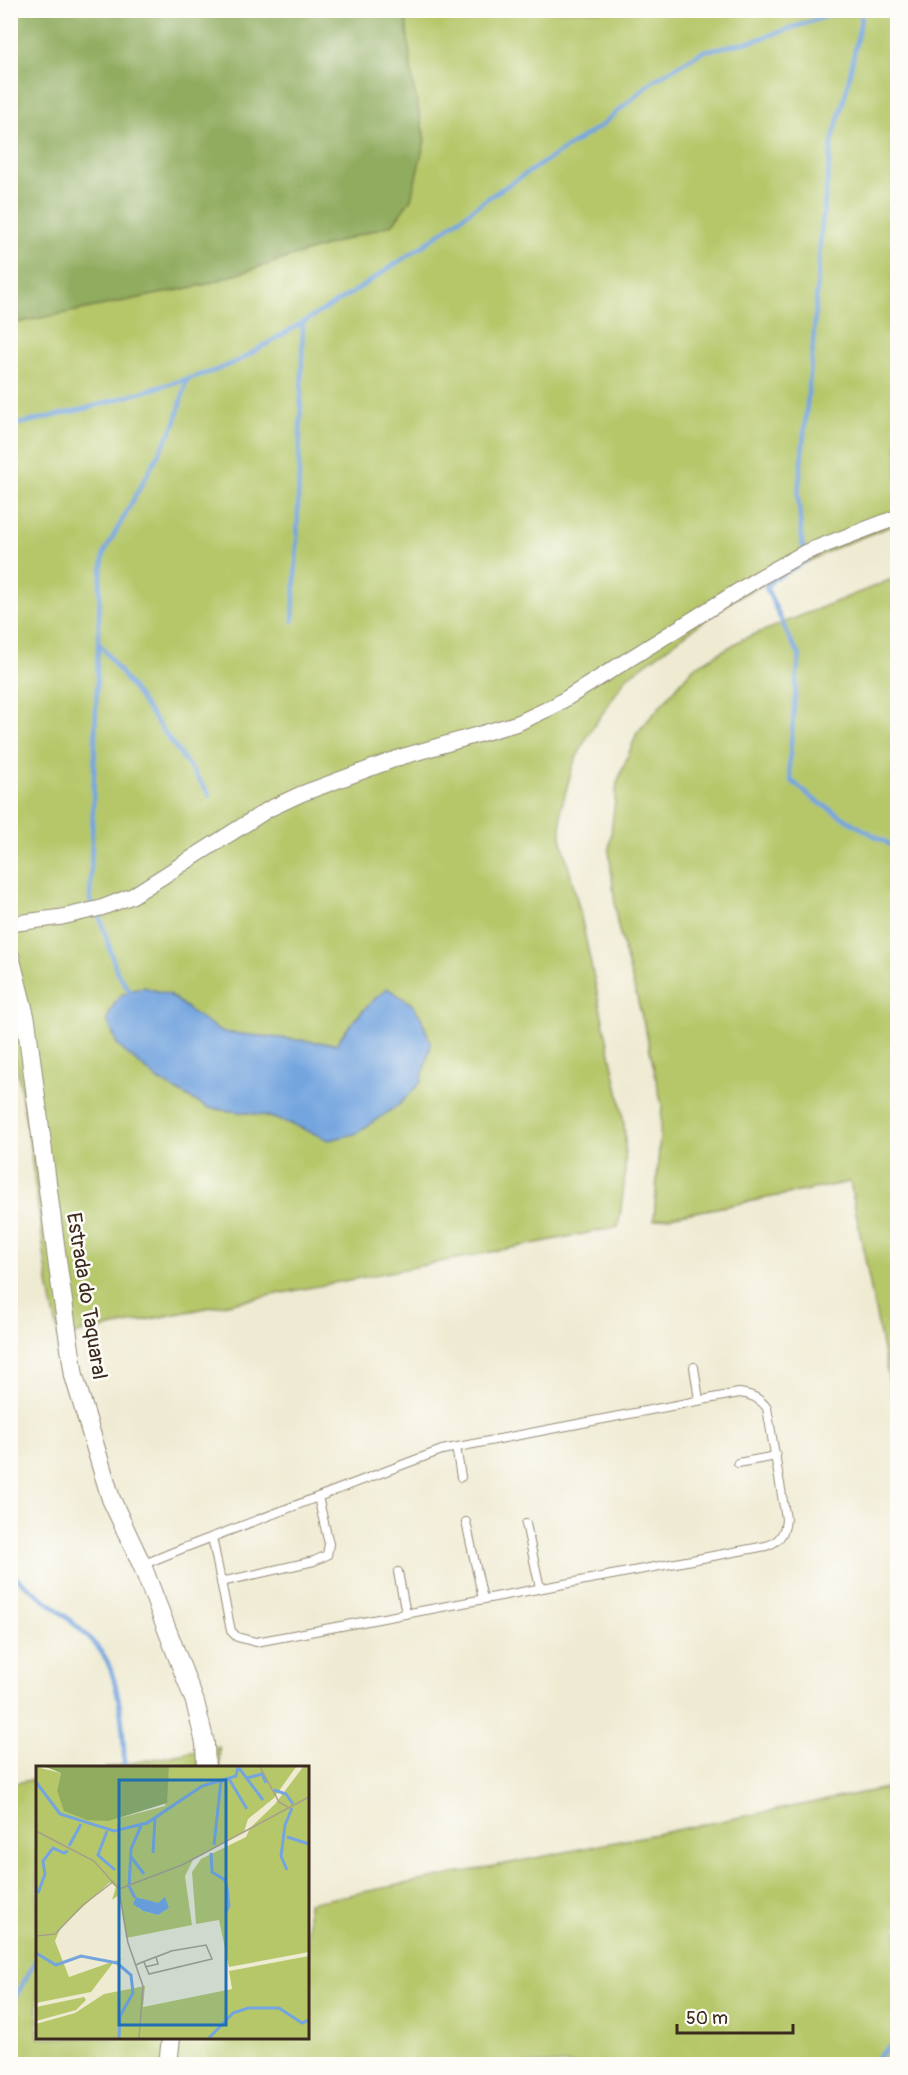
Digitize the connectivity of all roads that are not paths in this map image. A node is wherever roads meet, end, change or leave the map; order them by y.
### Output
1 (897, 517) edge
2 (10, 924) edge
3 (10, 956) edge
4 (694, 1367) dead end
5 (699, 1400) junction
6 (456, 1447) junction
7 (776, 1456) junction
8 (738, 1463) dead end
9 (461, 1477) dead end
10 (318, 1497) junction
11 (466, 1522) dead end
12 (526, 1524) dead end
13 (212, 1537) junction
14 (142, 1565) junction
15 (398, 1572) dead end
16 (220, 1582) junction
17 (540, 1588) junction
18 (483, 1599) junction
19 (406, 1614) junction
20 (206, 1766) edge
21 (171, 2039) edge
22 (168, 2064) edge

1 - 2 street
3 - 14 street, Estrada do Taquaral
4 - 5 lane
5 - 6 lane
5 - 7 lane
6 - 9 lane
6 - 10 lane
7 - 8 lane
7 - 17 lane
10 - 13 lane
10 - 16 lane
11 - 18 lane
12 - 17 lane
13 - 14 lane
13 - 16 lane
14 - 20 street, Estrada do Taquaral
15 - 19 lane
16 - 19 lane
17 - 18 lane
18 - 19 lane
21 - 22 street

